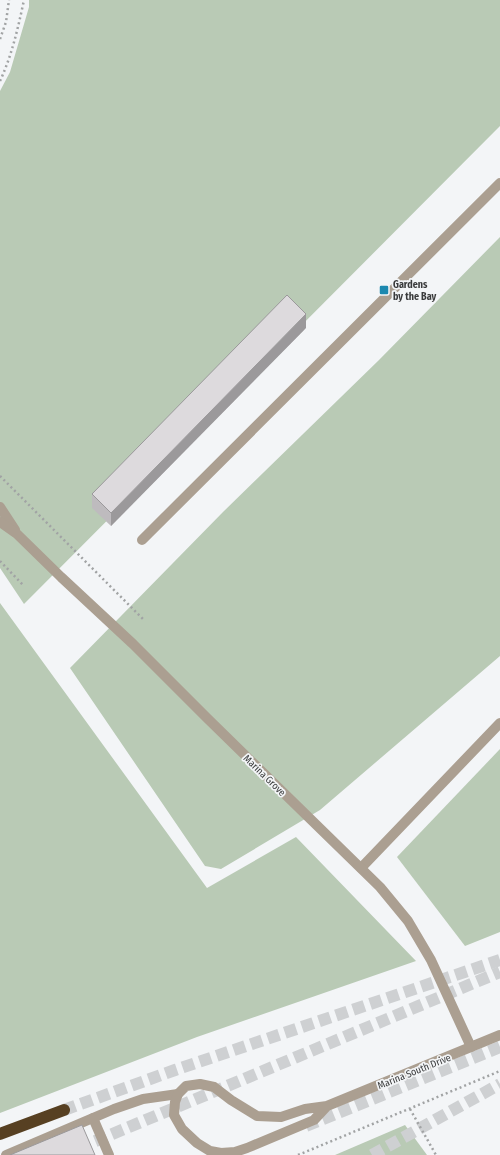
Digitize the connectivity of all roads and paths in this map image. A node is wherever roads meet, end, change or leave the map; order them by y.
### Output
1 (9, 0) edge
2 (24, 0) edge
3 (0, 39) edge
4 (0, 81) edge
5 (500, 183) edge
6 (0, 476) edge
7 (0, 507) edge
8 (0, 522) edge
9 (17, 534) junction
10 (142, 540) dead end
11 (0, 561) edge
12 (24, 586) dead end
13 (144, 620) dead end
14 (500, 724) edge
15 (361, 868) junction
16 (500, 1035) edge
17 (471, 1047) junction
18 (500, 1071) edge
19 (178, 1094) junction
20 (327, 1106) junction
21 (410, 1109) junction
22 (64, 1110) tunnel mouth
23 (92, 1118) junction
24 (0, 1134) edge
25 (6, 1155) edge
26 (109, 1155) edge
27 (298, 1155) edge
28 (436, 1155) edge

1 - 3 path
2 - 4 path
5 - 10 street
6 - 13 path
7 - 9 street, Marina Grove
8 - 9 street, Marina Grove
9 - 15 street, Marina Grove
11 - 12 path
14 - 15 street
15 - 17 street, Marina Grove
16 - 17 street, Marina South Drive
17 - 20 street, Marina South Drive
18 - 21 path
19 - 20 street, Marina South Drive
19 - 20 street, Marina South Drive
19 - 23 street
21 - 27 path
21 - 28 path
22 - 24 highway
23 - 25 street
23 - 26 street

